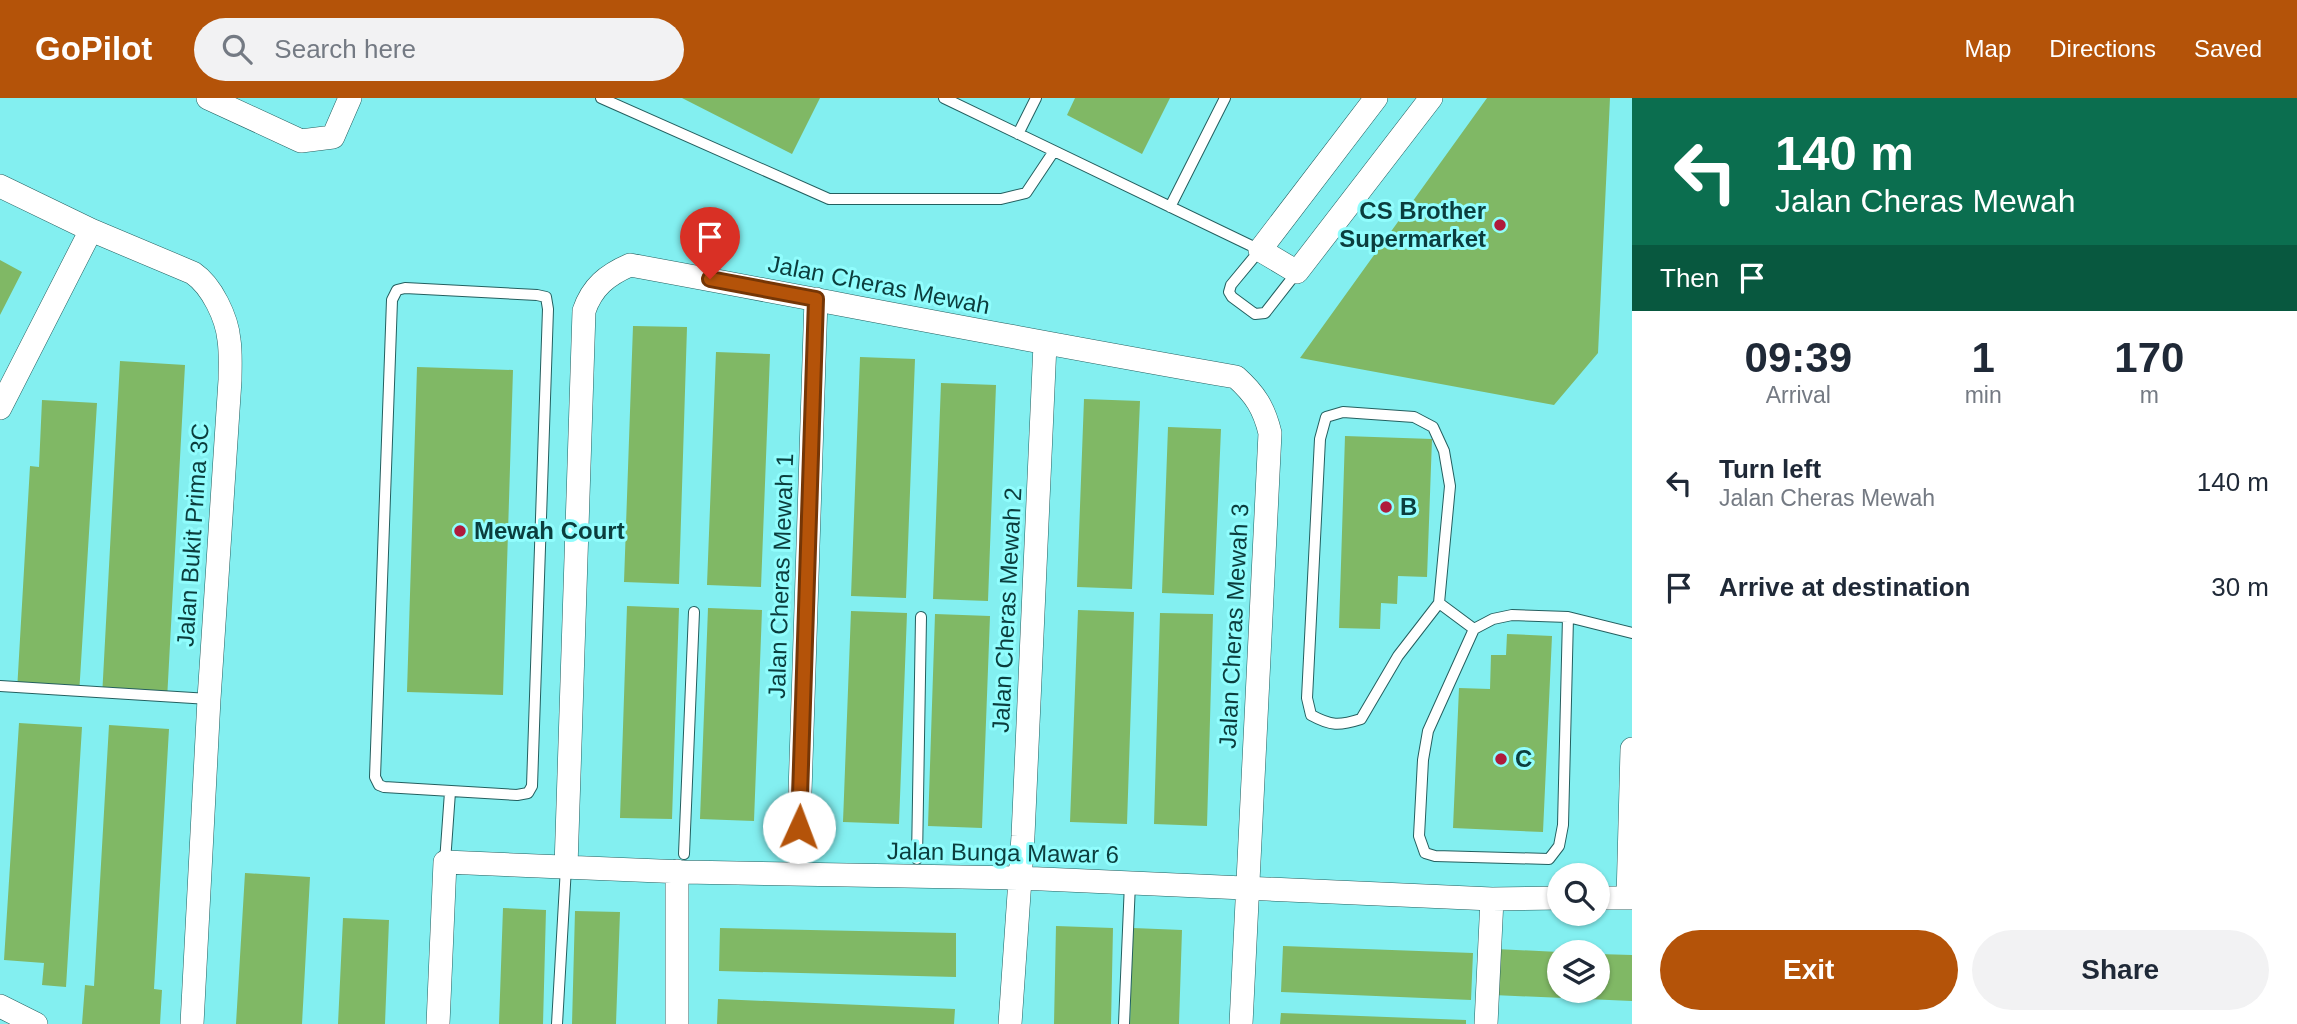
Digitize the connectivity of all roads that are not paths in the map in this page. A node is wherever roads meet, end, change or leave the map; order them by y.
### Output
1 (208, 98) edge
2 (351, 98) edge
3 (601, 98) edge
4 (1035, 98) edge
5 (1225, 98) edge
6 (1376, 98) edge
7 (1431, 98) edge
8 (951, 100) edge
9 (1018, 134) junction
10 (1054, 151) junction
11 (0, 186) edge
12 (1170, 207) junction
13 (91, 230) junction
14 (1260, 250) junction
15 (1297, 272) junction
16 (816, 299) junction
17 (1045, 344) junction
18 (1237, 377) joint
19 (0, 408) edge
20 (1439, 603) junction
21 (694, 612) dead end
22 (921, 617) dead end
23 (1568, 617) junction
24 (1474, 629) junction
25 (1632, 632) edge
26 (0, 686) edge
27 (209, 699) junction
28 (1632, 749) edge
29 (450, 792) junction
30 (798, 855) dead end
31 (916, 859) dead end
32 (445, 862) junction
33 (681, 862) junction
34 (566, 867) junction
35 (1020, 878) junction
36 (1130, 883) junction
37 (1247, 888) junction
38 (1492, 898) junction
39 (1547, 898) edge
40 (1610, 898) edge
41 (1630, 898) edge
42 (0, 1006) edge
43 (36, 1024) edge
44 (192, 1024) edge
45 (438, 1024) edge
46 (557, 1024) edge
47 (677, 1024) edge
48 (1010, 1024) edge
49 (1124, 1024) edge
50 (1241, 1024) edge
51 (1486, 1024) edge

1 - 2 street
3 - 10 lane
4 - 9 lane
5 - 12 lane
6 - 14 street
7 - 15 street
8 - 9 lane
9 - 10 lane
10 - 12 lane
11 - 13 street, Jalan Bukit Prima 3C
12 - 14 lane
13 - 19 street
13 - 27 street, Jalan Bukit Prima 3C
14 - 15 street
14 - 15 lane
16 - 17 street, Jalan Cheras Mewah
16 - 30 street, Jalan Cheras Mewah 1
16 - 34 street, Jalan Cheras Mewah
17 - 18 street, Jalan Cheras Mewah
17 - 35 street, Jalan Cheras Mewah 2
18 - 37 street, Jalan Cheras Mewah 3
20 - 20 lane
20 - 24 lane
21 - 33 lane
22 - 31 lane
23 - 24 lane
23 - 24 lane
23 - 25 lane
26 - 27 lane
27 - 44 street, Jalan Bukit Prima 3C
28 - 41 street
29 - 29 lane
29 - 32 lane
32 - 34 street, Jalan Bunga Mawar 6
32 - 45 street
33 - 34 street, Jalan Bunga Mawar 6
33 - 35 street, Jalan Bunga Mawar 6
33 - 47 street
34 - 46 lane
35 - 36 street, Jalan Bunga Mawar 6
35 - 48 street, Jalan Cheras Mewah 2
36 - 37 street, Jalan Bunga Mawar 6
36 - 49 lane
37 - 38 street, Jalan Bunga Mawar 6
37 - 50 street, Jalan Cheras Mewah 3
38 - 39 street, Jalan Bunga Mawar 6
38 - 51 street
40 - 41 street
42 - 43 street

